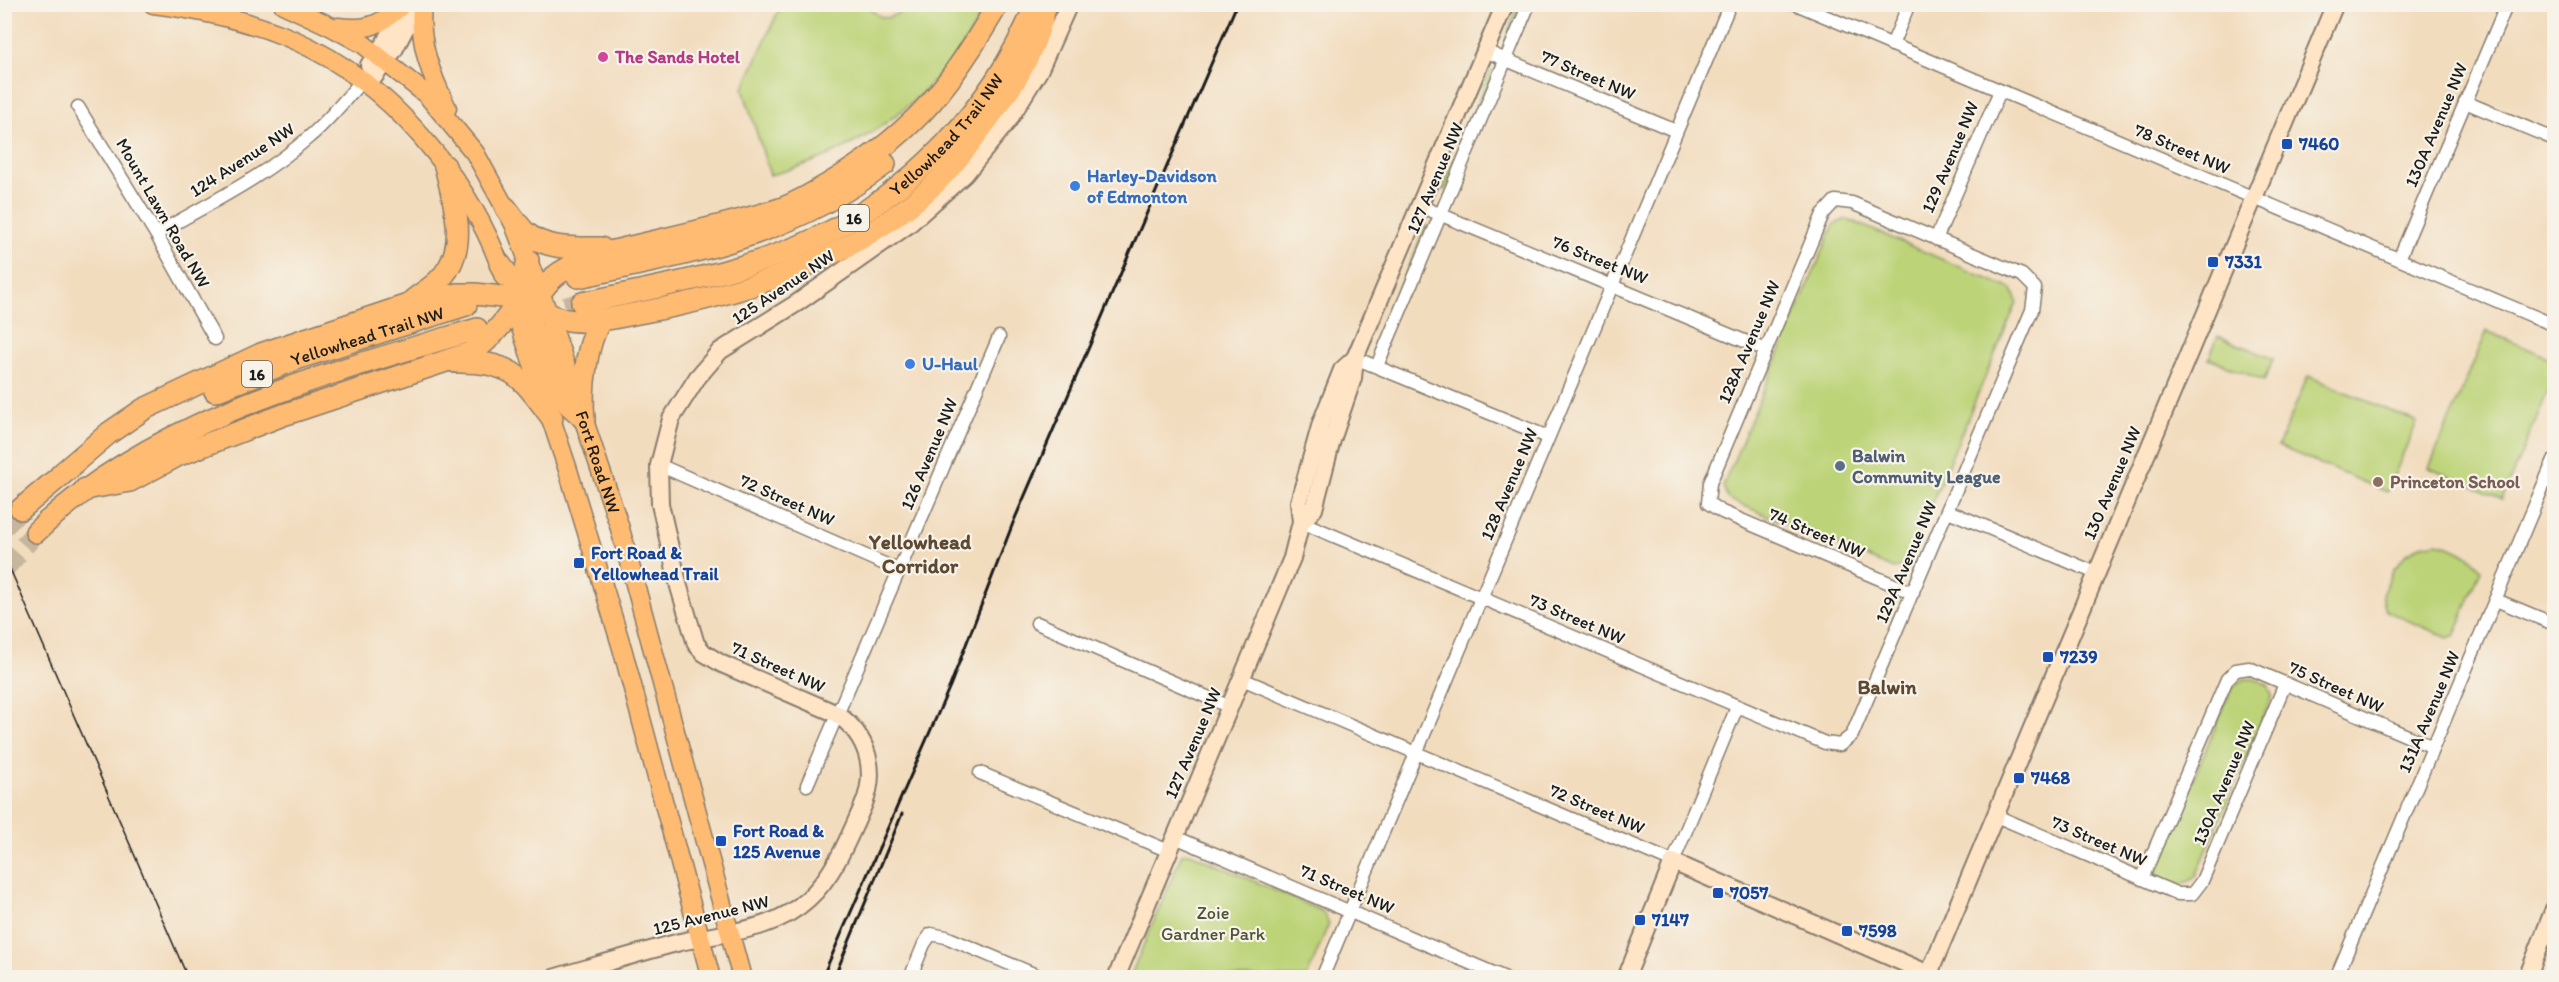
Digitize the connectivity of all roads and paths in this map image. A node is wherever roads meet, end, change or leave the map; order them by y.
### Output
1 (153, 4) edge
2 (283, 4) edge
3 (404, 4) edge
4 (420, 4) edge
5 (998, 4) edge
6 (1009, 4) edge
7 (1036, 4) edge
8 (1046, 4) edge
9 (1069, 4) edge
10 (1505, 4) edge
11 (1529, 4) edge
12 (1730, 4) edge
13 (1796, 4) edge
14 (1909, 4) edge
15 (2335, 4) edge
16 (2507, 4) edge
17 (330, 26) junction
18 (1892, 45) junction
19 (1485, 51) junction
20 (381, 58) junction
21 (1506, 60) junction
22 (363, 80) junction
23 (2000, 91) junction
24 (2465, 102) junction
25 (78, 106) dead end
26 (454, 127) junction
27 (1676, 131) junction
28 (2554, 139) edge
29 (445, 166) junction
30 (2254, 198) junction
31 (1420, 206) junction
32 (506, 208) junction
33 (1441, 214) junction
34 (156, 234) junction
35 (1936, 239) junction
36 (625, 248) junction
37 (594, 256) junction
38 (2399, 259) junction
39 (528, 260) joint
40 (500, 264) joint
41 (578, 277) dead end
42 (1612, 284) junction
43 (462, 300) junction
44 (526, 303) junction
45 (582, 303) tunnel mouth
46 (405, 306) junction
47 (601, 320) junction
48 (2554, 325) edge
49 (999, 337) dead end
50 (215, 339) dead end
51 (478, 339) junction
52 (526, 347) joint
53 (1766, 350) junction
54 (1355, 358) junction
55 (444, 362) junction
56 (1377, 366) junction
57 (552, 418) junction
58 (584, 418) junction
59 (1548, 437) junction
60 (2554, 460) edge
61 (659, 465) junction
62 (61, 474) junction
63 (84, 489) junction
64 (1708, 503) joint
65 (21, 509) tunnel mouth
66 (1948, 511) junction
67 (1301, 522) junction
68 (36, 532) tunnel mouth
69 (898, 570) junction
70 (2096, 573) junction
71 (1912, 593) junction
72 (1481, 597) junction
73 (2496, 600) junction
74 (1037, 623) dead end
75 (2554, 624) edge
76 (704, 652) joint
77 (1242, 679) junction
78 (2285, 684) junction
79 (1737, 707) junction
80 (1230, 708) junction
81 (837, 714) junction
82 (1840, 745) joint
83 (2433, 747) junction
84 (1415, 753) junction
85 (980, 773) dead end
86 (807, 785) dead end
87 (1994, 815) junction
88 (1172, 844) junction
89 (1673, 862) junction
90 (2142, 879) junction
91 (2192, 894) joint
92 (2554, 909) edge
93 (1349, 912) junction
94 (730, 933) junction
95 (700, 939) junction
96 (1931, 976) edge
97 (553, 978) edge
98 (711, 978) edge
99 (742, 978) edge
100 (910, 978) edge
101 (1043, 978) edge
102 (1116, 978) edge
103 (1322, 978) edge
104 (1505, 978) edge
105 (1626, 978) edge
106 (2336, 978) edge
107 (2527, 978) edge

1 - 22 main road
2 - 17 main road
3 - 17 main road
3 - 20 street
4 - 20 street
4 - 26 main road
5 - 36 highway
6 - 41 highway, Yellowhead Trail NW / 16
7 - 45 highway, Yellowhead Trail NW / 16
8 - 47 highway
9 - 61 street, 125 Avenue NW
10 - 19 street, 127 Avenue NW
11 - 21 street, 127 Avenue NW
12 - 27 street, 128 Avenue NW
13 - 18 street, 78 Street NW
14 - 18 street
15 - 30 street, 130 Avenue NW
16 - 24 street, 130A Avenue NW
17 - 20 main road
18 - 23 street, 78 Street NW
19 - 21 street, 77 Street NW
19 - 31 street, 127 Avenue NW
20 - 22 street
20 - 26 main road
21 - 27 street, 77 Street NW
21 - 33 street, 127 Avenue NW
22 - 29 main road
22 - 34 street, 124 Avenue NW
23 - 30 street, 78 Street NW
23 - 35 street, 129 Avenue NW
24 - 28 street
24 - 38 street, 130A Avenue NW
25 - 34 street, Mount Lawn Road NW
26 - 32 main road
27 - 42 street, 128 Avenue NW
29 - 40 main road
29 - 46 highway
30 - 38 street, 78 Street NW
30 - 70 street, 130 Avenue NW
31 - 33 street, 76 Street NW
31 - 54 street, 127 Avenue NW
32 - 36 highway
32 - 39 main road
33 - 42 street, 76 Street NW
33 - 56 street, 127 Avenue NW
34 - 50 street, Mount Lawn Road NW
35 - 53 street, 128A Avenue NW
35 - 66 street, 129A Avenue NW
36 - 37 highway
37 - 44 highway
37 - 47 highway
38 - 48 street, 78 Street NW
39 - 44 highway
40 - 44 highway
42 - 53 street, 76 Street NW
42 - 59 street, 128 Avenue NW
43 - 44 highway
43 - 46 highway
43 - 51 highway
43 - 62 highway, Yellowhead Trail NW / 16
44 - 47 highway
44 - 51 highway
44 - 52 highway
44 - 58 highway
46 - 62 highway
47 - 58 highway
49 - 69 street, 126 Avenue NW
51 - 55 highway
51 - 63 highway, Yellowhead Trail NW / 16
52 - 57 main road, Fort Road NW
53 - 64 street, 128A Avenue NW
54 - 56 street
54 - 67 street, 127 Avenue NW
55 - 57 highway
55 - 63 highway
56 - 59 street
57 - 95 main road, Fort Road NW
58 - 94 main road, Fort Road NW
59 - 72 street, 128 Avenue NW
60 - 73 street, 131A Avenue NW
61 - 69 street, 72 Street NW
61 - 76 street, 125 Avenue NW
62 - 65 highway, Yellowhead Trail NW / 16
63 - 68 highway, Yellowhead Trail NW / 16
64 - 71 street, 74 Street NW
66 - 70 street
66 - 71 street, 129A Avenue NW
67 - 72 street, 73 Street NW
67 - 77 street, 127 Avenue NW
69 - 81 street, 126 Avenue NW
70 - 87 street, 130 Avenue NW
71 - 82 street, 129A Avenue NW
72 - 79 street, 73 Street NW
72 - 84 street, 128 Avenue NW
73 - 75 street
73 - 83 street, 131A Avenue NW
74 - 80 street
76 - 81 street, 71 Street NW
77 - 80 street, 127 Avenue NW
77 - 84 street, 72 Street NW
78 - 83 street, 75 Street NW
78 - 90 street, 75 Street NW
78 - 91 street, 130A Avenue NW
79 - 82 street, 73 Street NW
79 - 89 street
80 - 88 street, 127 Avenue NW
81 - 86 street, 126 Avenue NW
81 - 94 street, 125 Avenue NW
83 - 106 street, 131A Avenue NW
84 - 89 street, 72 Street NW
84 - 93 street, 128 Avenue NW
85 - 88 street, 71 Street NW
87 - 90 street, 73 Street NW
87 - 96 street, 130 Avenue NW
88 - 93 street, 71 Street NW
88 - 102 street, 127 Avenue NW
89 - 96 street, 72 Street NW
89 - 105 street
90 - 91 street, 73 Street NW
92 - 107 street
93 - 103 street, 128 Avenue NW
93 - 104 street, 71 Street NW
94 - 95 street, 125 Avenue NW
94 - 99 main road, Fort Road NW
95 - 97 street, 125 Avenue NW
95 - 98 main road, Fort Road NW
100 - 101 street

